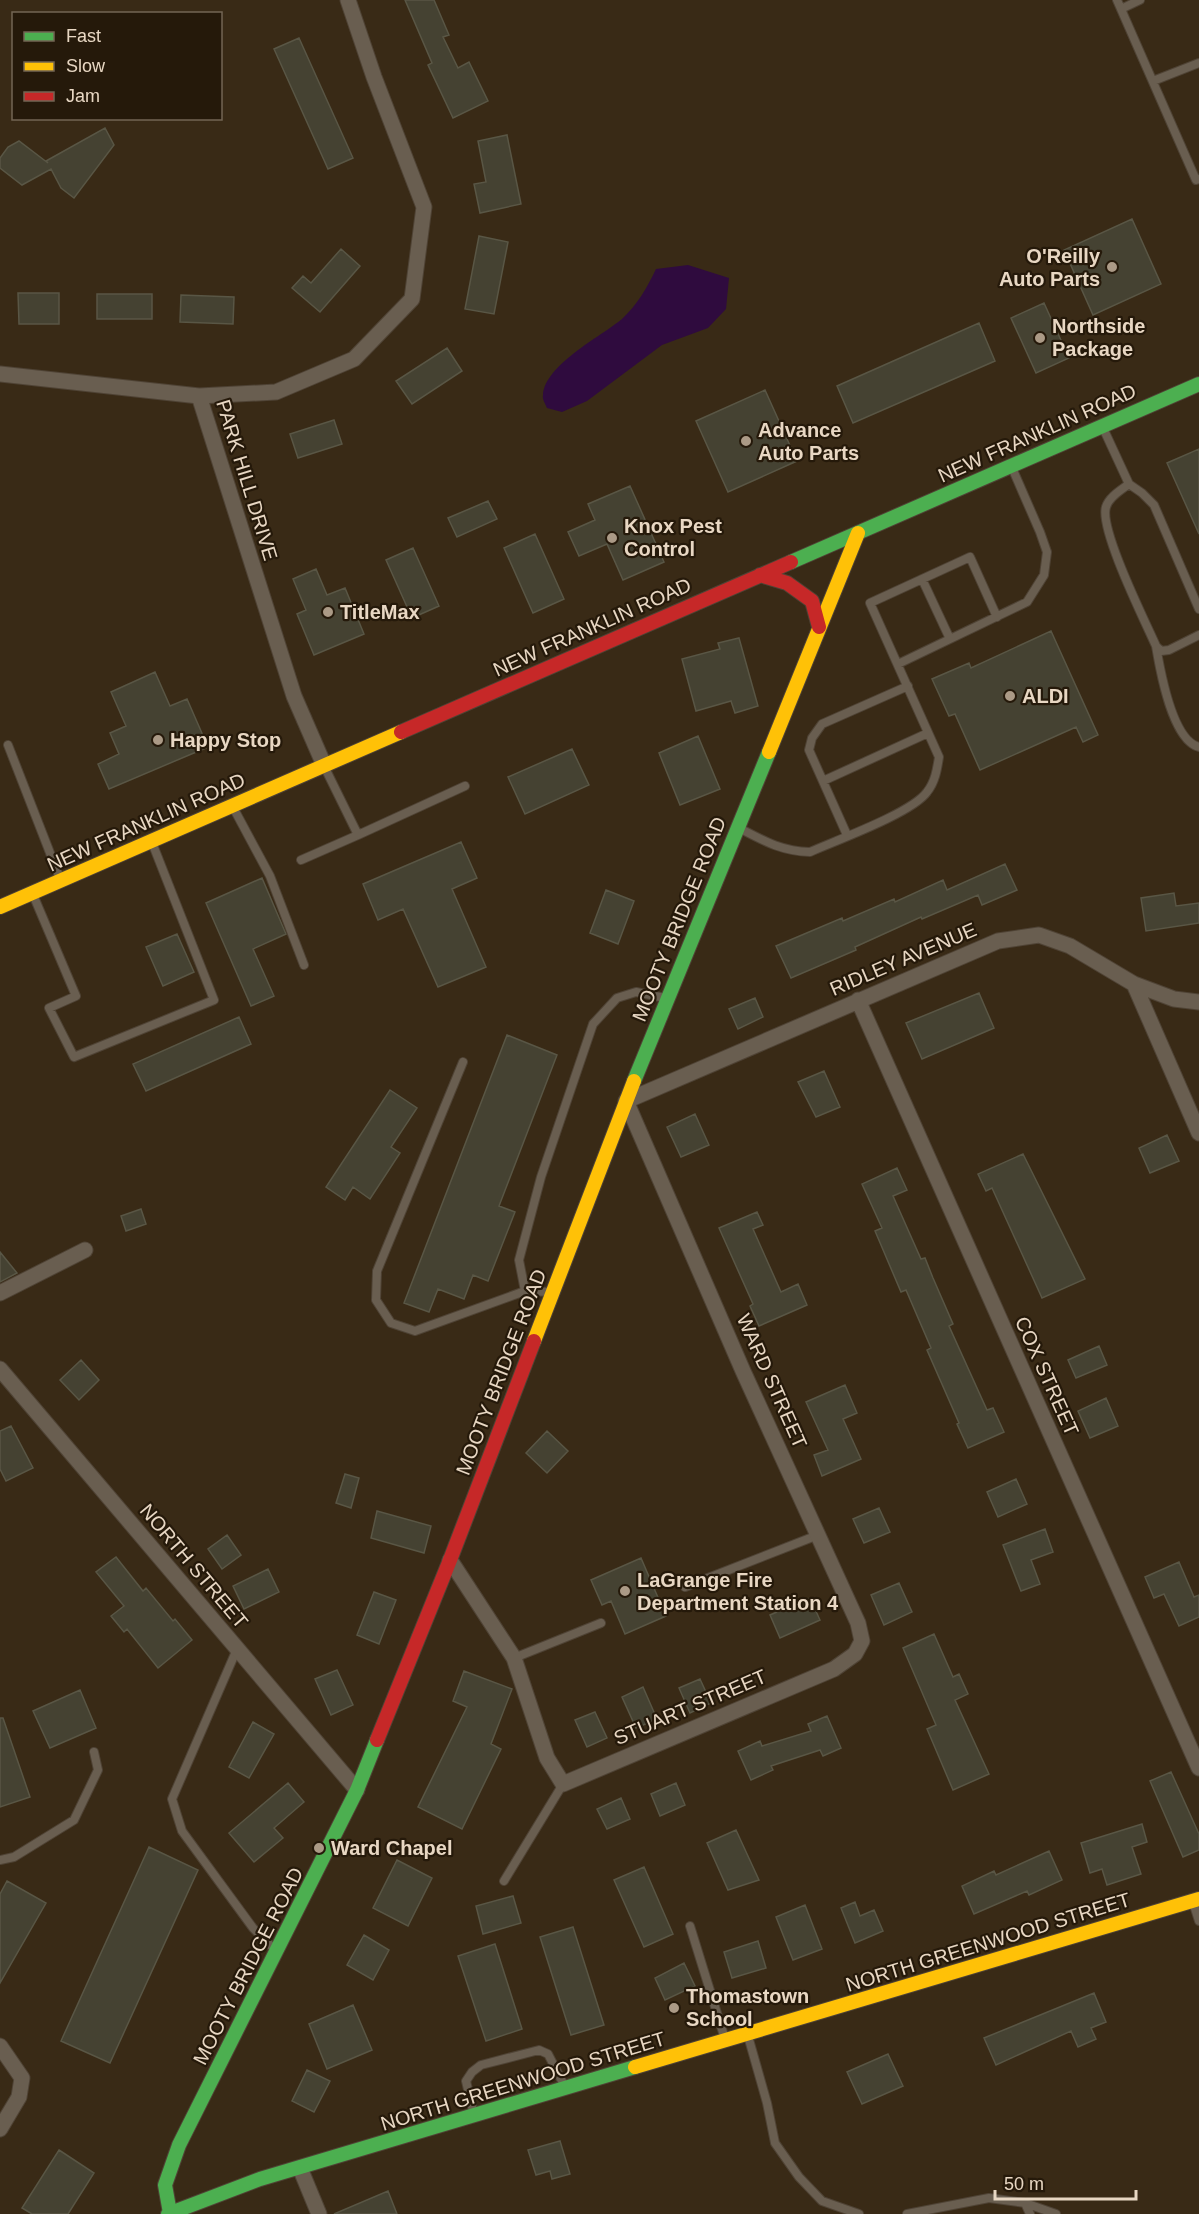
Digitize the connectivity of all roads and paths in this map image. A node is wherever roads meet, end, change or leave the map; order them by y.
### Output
1 (348, 0) edge
2 (1117, 0) edge
3 (1140, 0) edge
4 (1121, 9) junction
5 (1199, 63) edge
6 (1153, 81) junction
7 (1199, 178) edge
8 (0, 374) edge
9 (1199, 384) edge
10 (199, 396) junction
11 (1102, 426) junction
12 (1011, 466) junction
13 (1129, 484) junction
14 (858, 533) junction
15 (760, 575) junction
16 (922, 579) junction
17 (1199, 609) edge
18 (997, 617) junction
19 (819, 627) junction
20 (1199, 635) edge
21 (950, 639) junction
22 (1156, 646) junction
23 (898, 664) junction
24 (908, 686) junction
25 (928, 733) junction
26 (8, 745) dead end
27 (1199, 747) edge
28 (324, 765) junction
29 (823, 781) junction
30 (465, 786) dead end
31 (232, 805) junction
32 (737, 828) junction
33 (847, 835) junction
34 (357, 836) junction
35 (151, 841) junction
36 (301, 860) dead end
37 (61, 880) junction
38 (32, 893) junction
39 (0, 907) edge
40 (304, 965) dead end
41 (1134, 984) junction
42 (668, 999) junction
43 (858, 1000) junction
44 (1199, 1002) edge
45 (463, 1062) dead end
46 (626, 1101) junction
47 (1199, 1133) edge
48 (85, 1250) dead end
49 (525, 1291) junction
50 (553, 1292) junction
51 (0, 1293) edge
52 (0, 1369) edge
53 (818, 1535) junction
54 (450, 1560) junction
55 (686, 1587) dead end
56 (601, 1623) dead end
57 (237, 1649) junction
58 (514, 1658) junction
59 (834, 1669) joint
60 (94, 1752) dead end
61 (1199, 1768) edge
62 (562, 1784) junction
63 (357, 1790) junction
64 (0, 1860) edge
65 (504, 1881) dead end
66 (1196, 1900) edge
67 (1199, 1921) edge
68 (690, 1926) dead end
69 (277, 1952) junction
70 (747, 2034) junction
71 (725, 2041) junction
72 (0, 2046) edge
73 (566, 2089) junction
74 (475, 2116) junction
75 (0, 2129) edge
76 (300, 2168) junction
77 (1025, 2203) junction
78 (169, 2213) edge
79 (319, 2214) edge
80 (859, 2214) edge
81 (907, 2214) edge
82 (1030, 2214) edge
83 (1056, 2214) edge

1 - 10 street
2 - 4 lane
3 - 4 lane
4 - 6 lane
5 - 6 lane
6 - 7 lane
8 - 10 street, PARK HILL DRIVE
9 - 11 main road, NEW FRANKLIN ROAD
10 - 28 street, PARK HILL DRIVE
11 - 12 main road, NEW FRANKLIN ROAD
11 - 13 lane
12 - 14 main road, NEW FRANKLIN ROAD
12 - 18 lane
13 - 17 lane
13 - 22 lane
14 - 15 main road, NEW FRANKLIN ROAD
14 - 19 main road, MOOTY BRIDGE ROAD
15 - 19 main road
15 - 28 main road, NEW FRANKLIN ROAD
16 - 18 lane
16 - 21 lane
16 - 23 lane
18 - 21 lane
19 - 32 main road, MOOTY BRIDGE ROAD
20 - 22 lane
21 - 23 lane
22 - 27 lane
23 - 24 lane
24 - 25 lane
24 - 29 lane
25 - 29 lane
25 - 33 lane
26 - 37 lane
28 - 31 main road, NEW FRANKLIN ROAD
28 - 34 lane
29 - 33 lane
30 - 34 lane
31 - 35 main road, NEW FRANKLIN ROAD
31 - 40 lane
32 - 33 lane
32 - 42 main road, MOOTY BRIDGE ROAD
34 - 36 lane
35 - 37 main road, NEW FRANKLIN ROAD
35 - 38 lane
37 - 38 main road, NEW FRANKLIN ROAD
38 - 39 main road, NEW FRANKLIN ROAD
41 - 43 street, RIDLEY AVENUE
41 - 44 street, RIDLEY AVENUE
41 - 47 street
42 - 46 main road, MOOTY BRIDGE ROAD
42 - 49 lane
43 - 46 street, RIDLEY AVENUE
43 - 61 street, COX STREET
45 - 49 lane
46 - 50 main road, MOOTY BRIDGE ROAD
46 - 53 street, WARD STREET
48 - 51 street
49 - 50 lane
50 - 54 main road, MOOTY BRIDGE ROAD
52 - 57 street, NORTH STREET
53 - 55 lane
53 - 59 street, WARD STREET
54 - 58 street
54 - 63 main road, MOOTY BRIDGE ROAD
56 - 58 lane
57 - 63 street, NORTH STREET
57 - 69 lane
58 - 62 street
59 - 62 street, STUART STREET
60 - 64 lane
62 - 65 lane
63 - 69 main road, MOOTY BRIDGE ROAD
66 - 67 lane
66 - 70 main road, NORTH GREENWOOD STREET
68 - 71 lane
69 - 78 main road, MOOTY BRIDGE ROAD
70 - 71 main road, NORTH GREENWOOD STREET
70 - 80 lane
71 - 73 main road, NORTH GREENWOOD STREET
72 - 75 street
73 - 74 main road, NORTH GREENWOOD STREET
73 - 74 lane
74 - 76 main road, NORTH GREENWOOD STREET
76 - 78 main road, NORTH GREENWOOD STREET
76 - 79 street
77 - 81 lane
77 - 82 lane
77 - 83 lane

